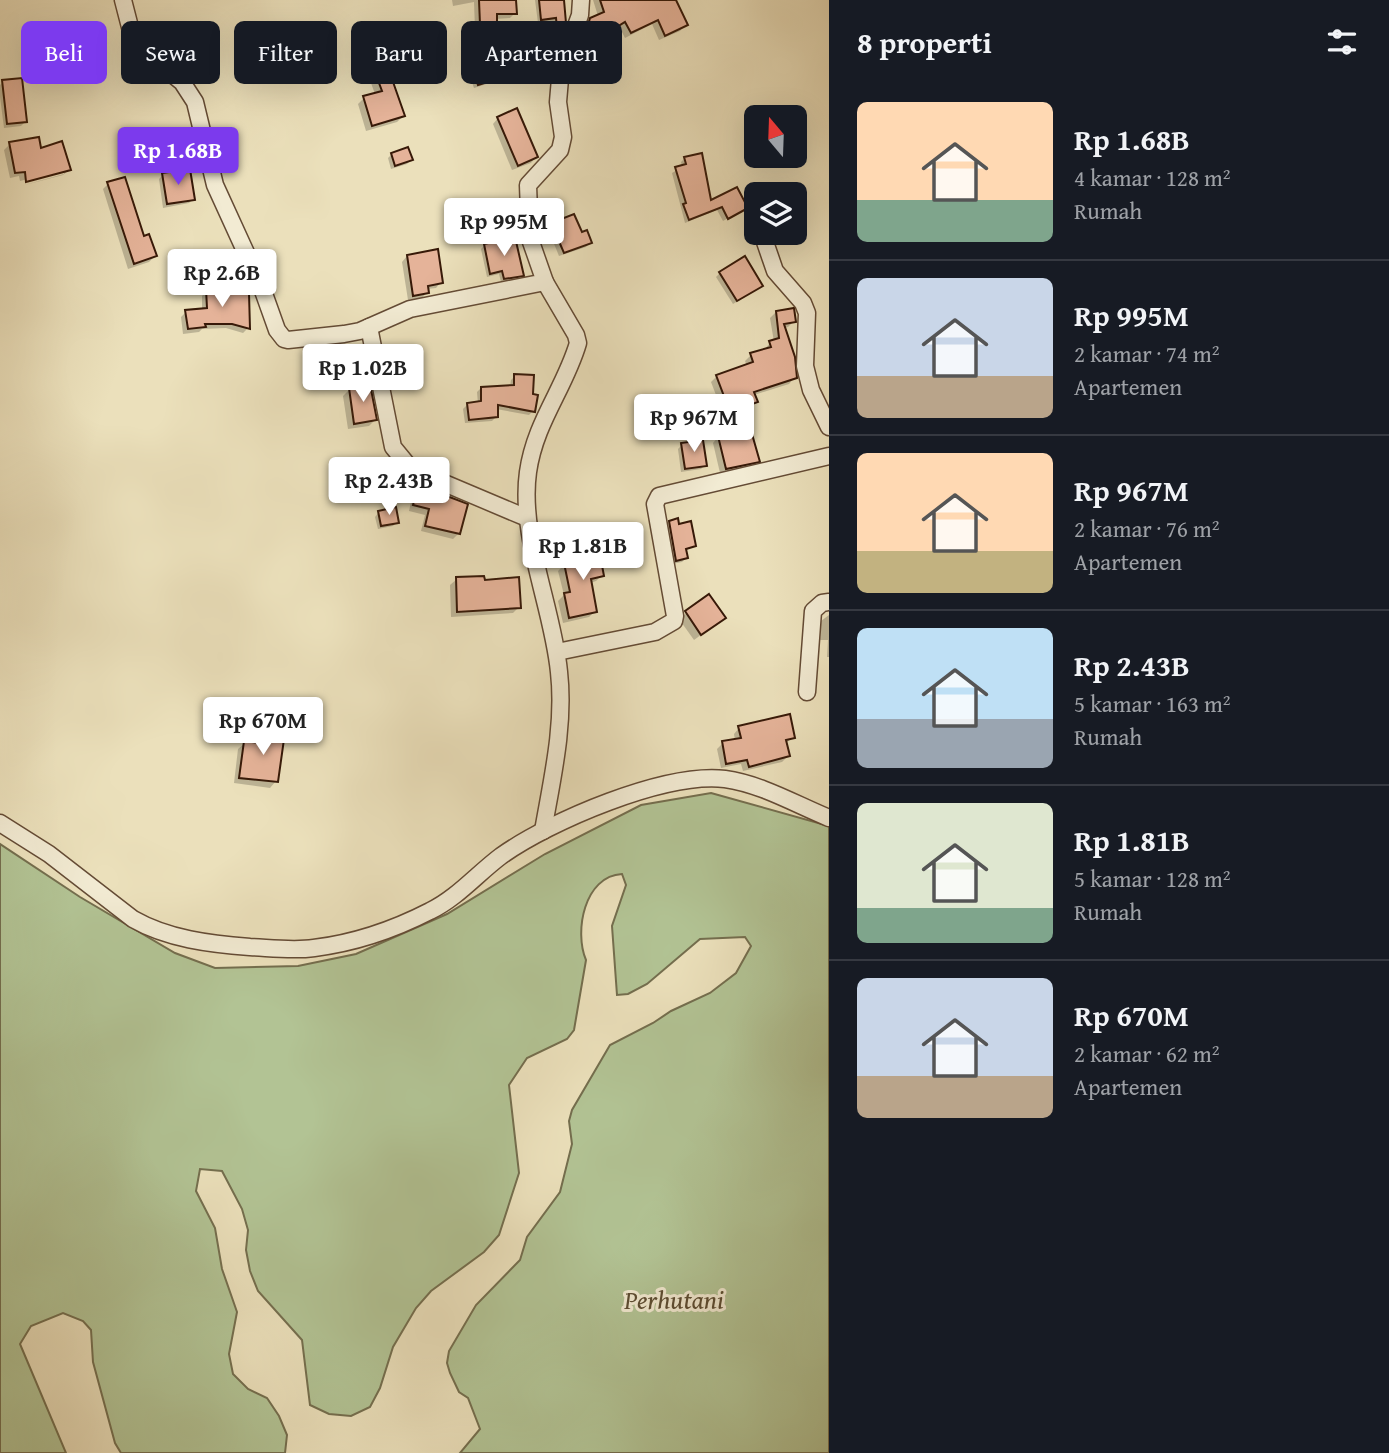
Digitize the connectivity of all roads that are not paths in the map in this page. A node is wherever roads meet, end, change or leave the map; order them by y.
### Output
1 (123, 0) edge
2 (581, 0) edge
3 (766, 245) edge
4 (545, 282) junction
5 (369, 327) junction
6 (829, 427) edge
7 (829, 456) edge
8 (527, 518) junction
9 (829, 602) edge
10 (557, 652) junction
11 (807, 692) dead end
12 (829, 818) edge
13 (0, 824) edge
14 (543, 831) junction

1 - 5 street
2 - 4 street
3 - 6 street
4 - 5 street
4 - 8 street
5 - 8 street
7 - 10 street
8 - 10 street
9 - 11 street
10 - 14 street
12 - 14 street
13 - 14 street

